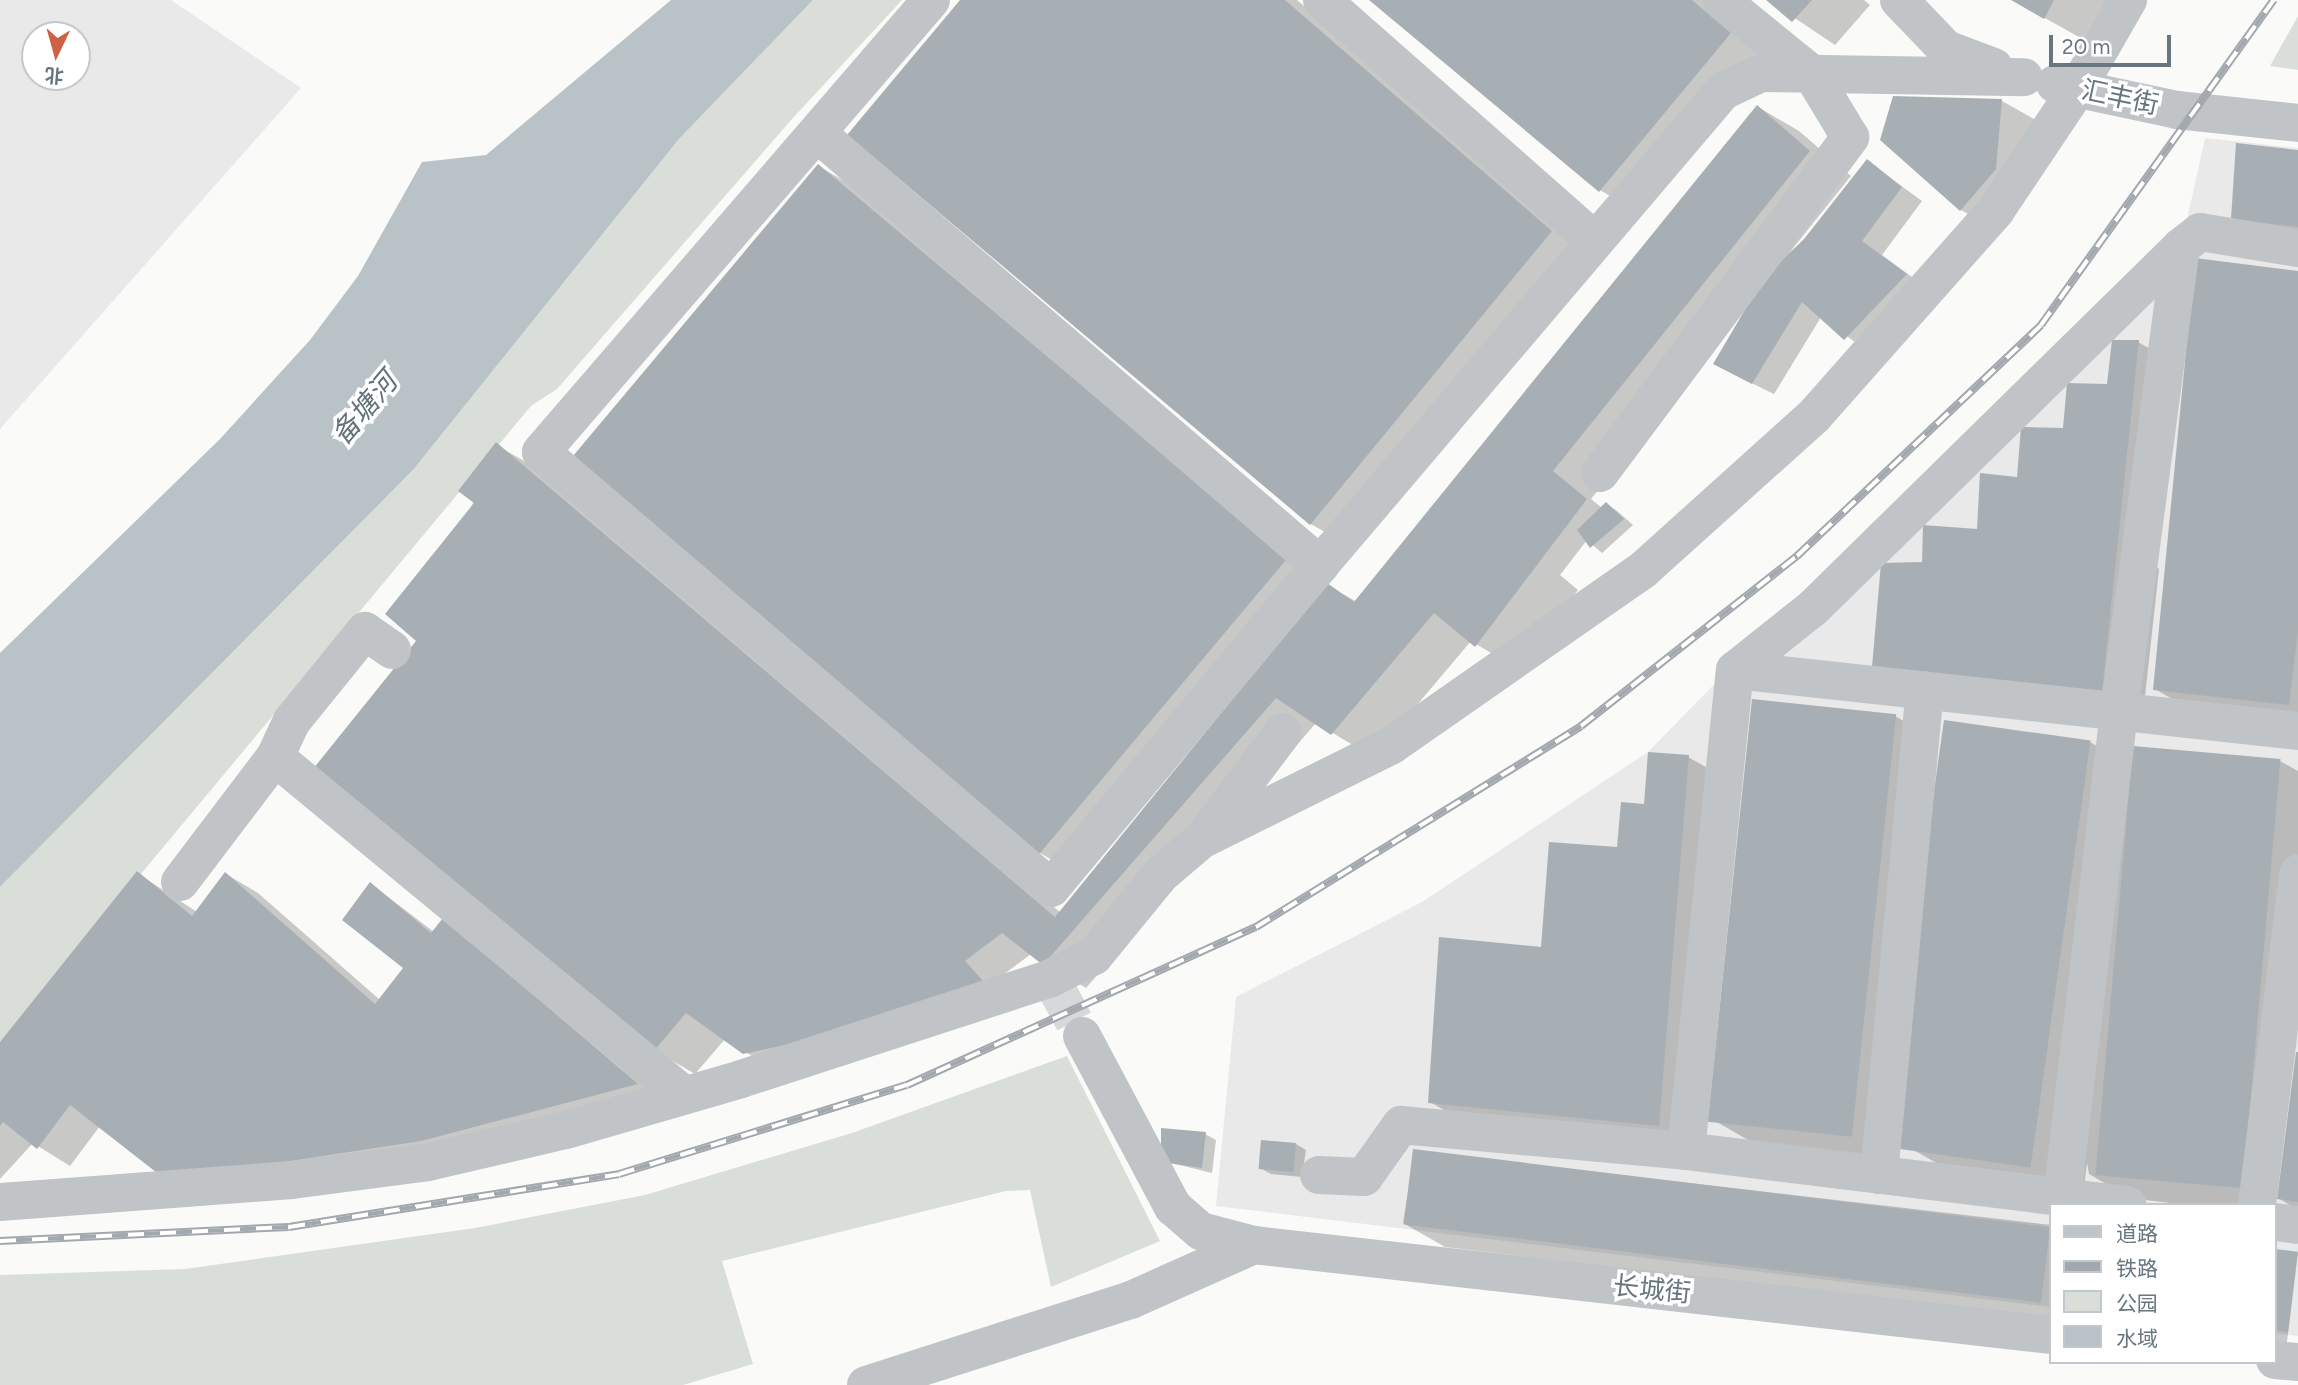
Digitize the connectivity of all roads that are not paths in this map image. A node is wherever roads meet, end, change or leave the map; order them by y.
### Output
1 (930, 0) edge
2 (1322, 0) edge
3 (1721, 0) edge
4 (1899, 0) edge
5 (2128, 0) edge
6 (1812, 74) junction
7 (2024, 77) junction
8 (2077, 89) junction
9 (2298, 123) edge
10 (818, 134) junction
11 (1595, 241) junction
12 (2181, 247) junction
13 (2298, 248) edge
14 (1600, 472) dead end
15 (1320, 565) junction
16 (392, 650) dead end
17 (1735, 670) junction
18 (1925, 690) junction
19 (2119, 711) junction
20 (2298, 730) edge
21 (1283, 732) dead end
22 (275, 757) junction
23 (1201, 840) junction
24 (2298, 874) edge
25 (180, 882) dead end
26 (1082, 1036) tunnel mouth
27 (684, 1095) junction
28 (1686, 1151) junction
29 (1318, 1175) dead end
30 (1879, 1175) junction
31 (2062, 1197) junction
32 (0, 1202) edge
33 (2112, 1203) edge
34 (2257, 1203) edge
35 (2277, 1222) edge
36 (2298, 1225) edge
37 (1254, 1245) junction
38 (2050, 1335) edge
39 (2277, 1360) edge
40 (2298, 1362) edge
41 (866, 1385) edge

1 - 10 street
2 - 11 street
3 - 6 street
4 - 7 street, 汇丰街
5 - 8 street
6 - 7 street
6 - 11 street
6 - 14 street
7 - 8 street, 汇丰街
8 - 9 street, 汇丰街
8 - 23 street
10 - 15 street
10 - 15 street
11 - 15 street
12 - 13 street
12 - 17 street
12 - 19 street
16 - 22 street
17 - 18 street
17 - 28 street
18 - 19 street
18 - 30 street
19 - 20 street
19 - 31 street
21 - 23 street
22 - 25 street
22 - 27 street
23 - 27 street
24 - 34 street
26 - 37 street, 长城街
27 - 32 street
28 - 29 street
28 - 30 street
30 - 31 street
31 - 33 street
35 - 36 street
37 - 38 street, 长城街
37 - 41 street
39 - 40 street

